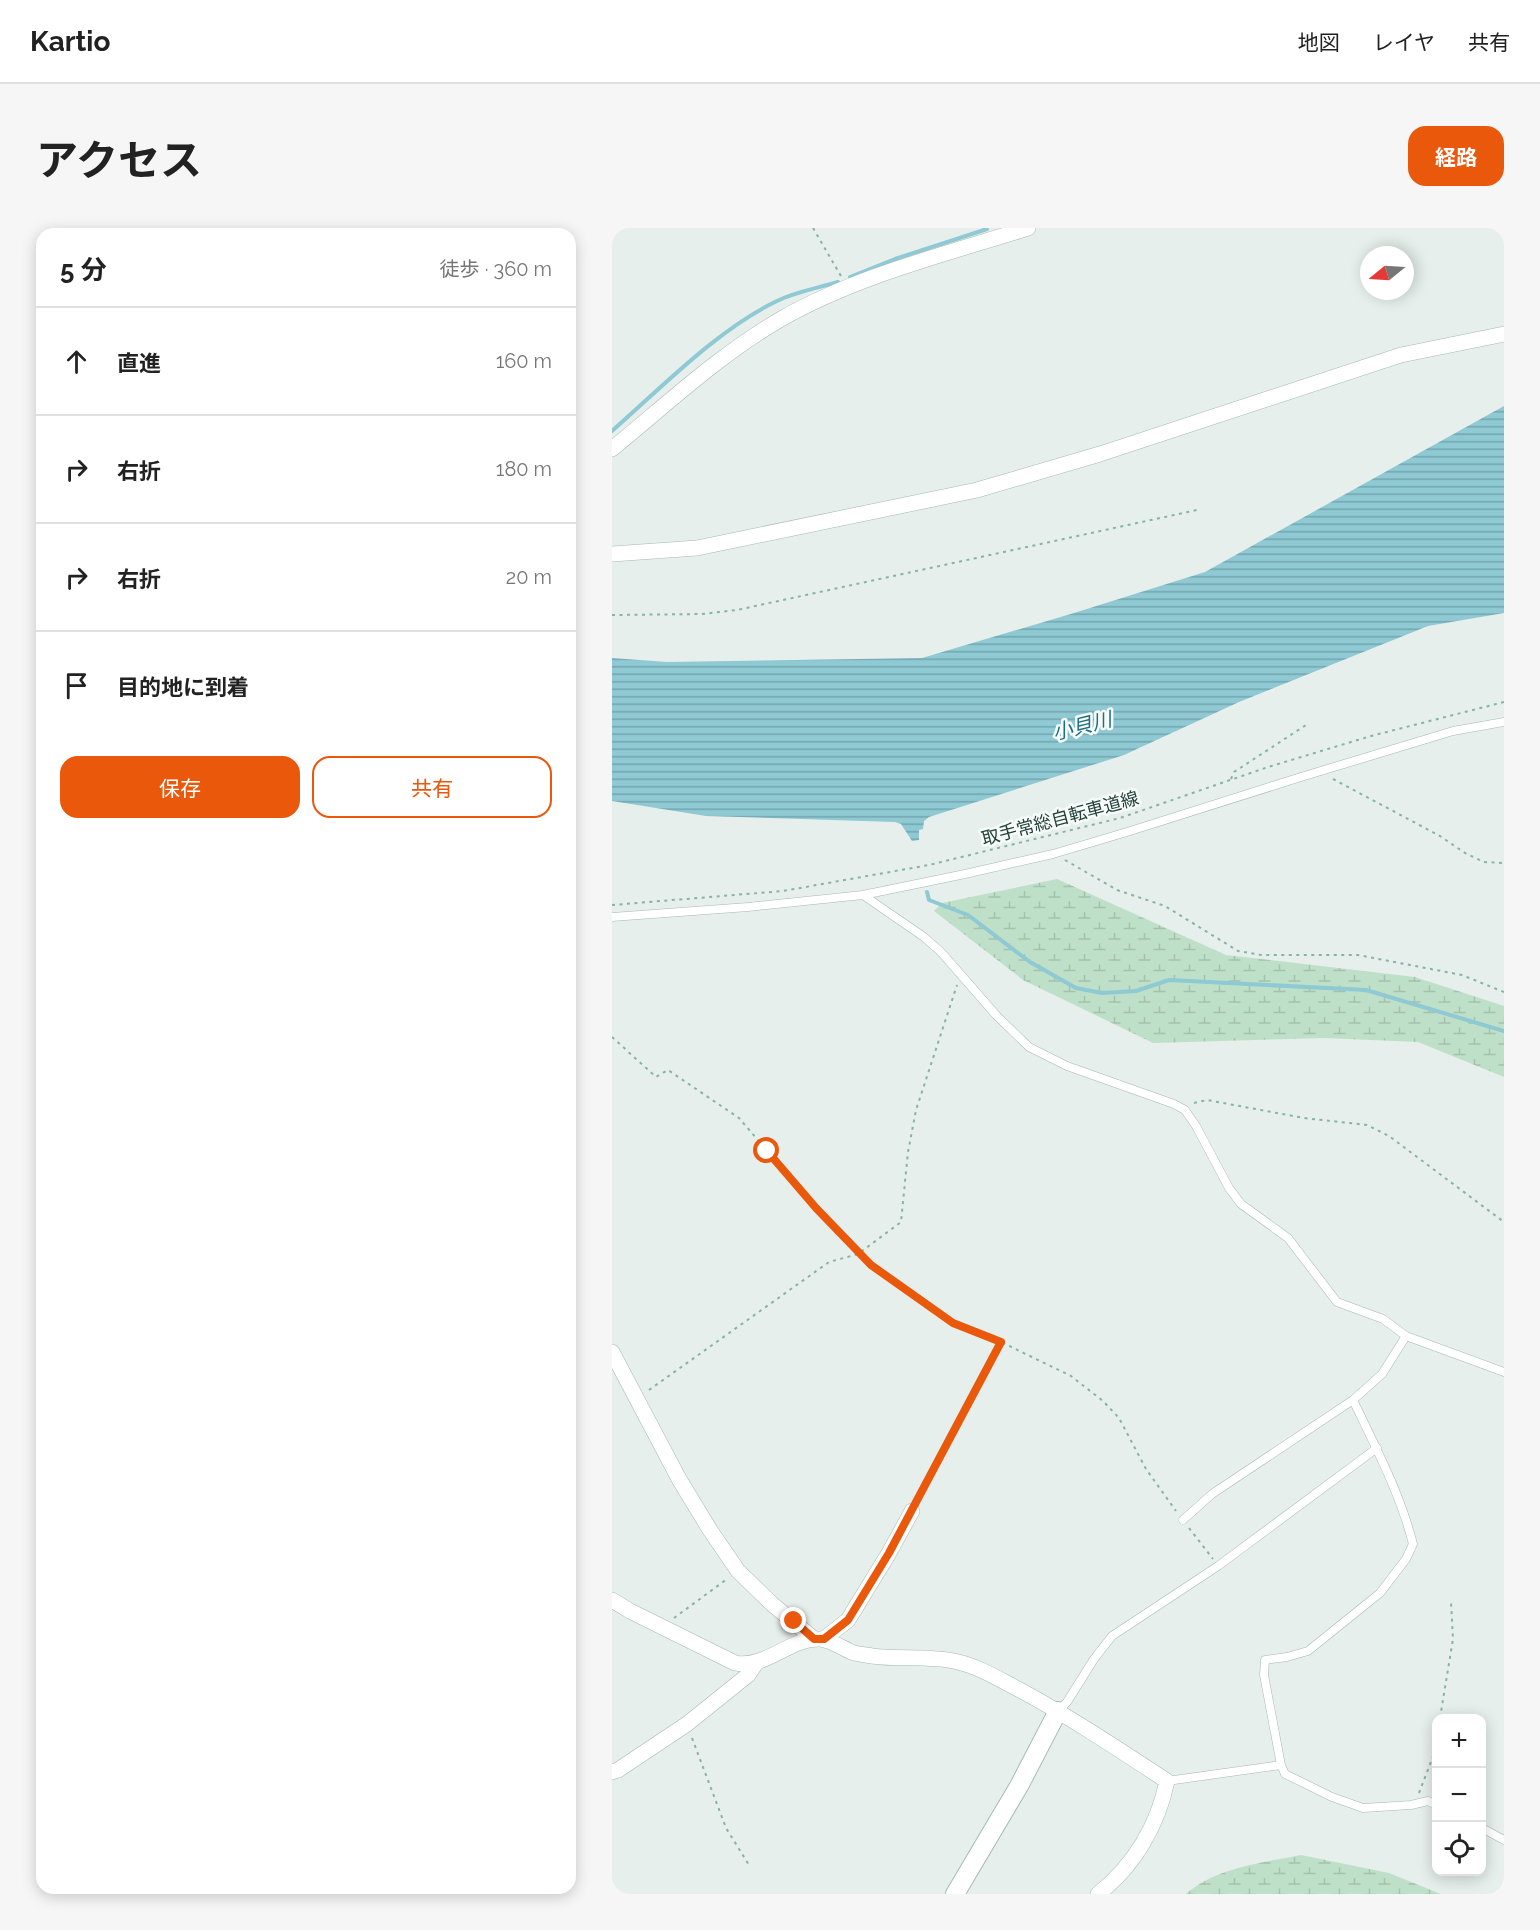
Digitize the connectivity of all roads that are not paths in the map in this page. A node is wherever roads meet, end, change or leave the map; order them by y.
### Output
1 (1028, 228) edge
2 (1504, 333) edge
3 (612, 449) edge
4 (612, 554) edge
5 (1504, 722) edge
6 (863, 895) junction
7 (612, 916) edge
8 (1406, 1336) junction
9 (612, 1352) edge
10 (1504, 1372) edge
11 (1353, 1400) junction
12 (1377, 1448) junction
13 (912, 1511) road end
14 (1183, 1520) road end
15 (612, 1600) edge
16 (819, 1639) junction
17 (756, 1663) junction
18 (1058, 1711) junction
19 (1281, 1765) junction
20 (612, 1772) edge
21 (1167, 1780) junction
22 (1432, 1803) edge
23 (1486, 1830) edge
24 (1504, 1840) edge
25 (955, 1894) edge
26 (1098, 1894) edge

1 - 3 street
2 - 4 street
5 - 6 lane
6 - 7 lane
6 - 8 lane
8 - 10 lane
8 - 11 lane
9 - 16 street
11 - 12 lane
11 - 14 lane
12 - 18 lane
12 - 19 lane
13 - 16 street
15 - 17 street
16 - 17 street
16 - 18 street
17 - 20 street
18 - 21 street
18 - 25 street
19 - 21 lane
19 - 22 lane
21 - 26 street
23 - 24 lane

